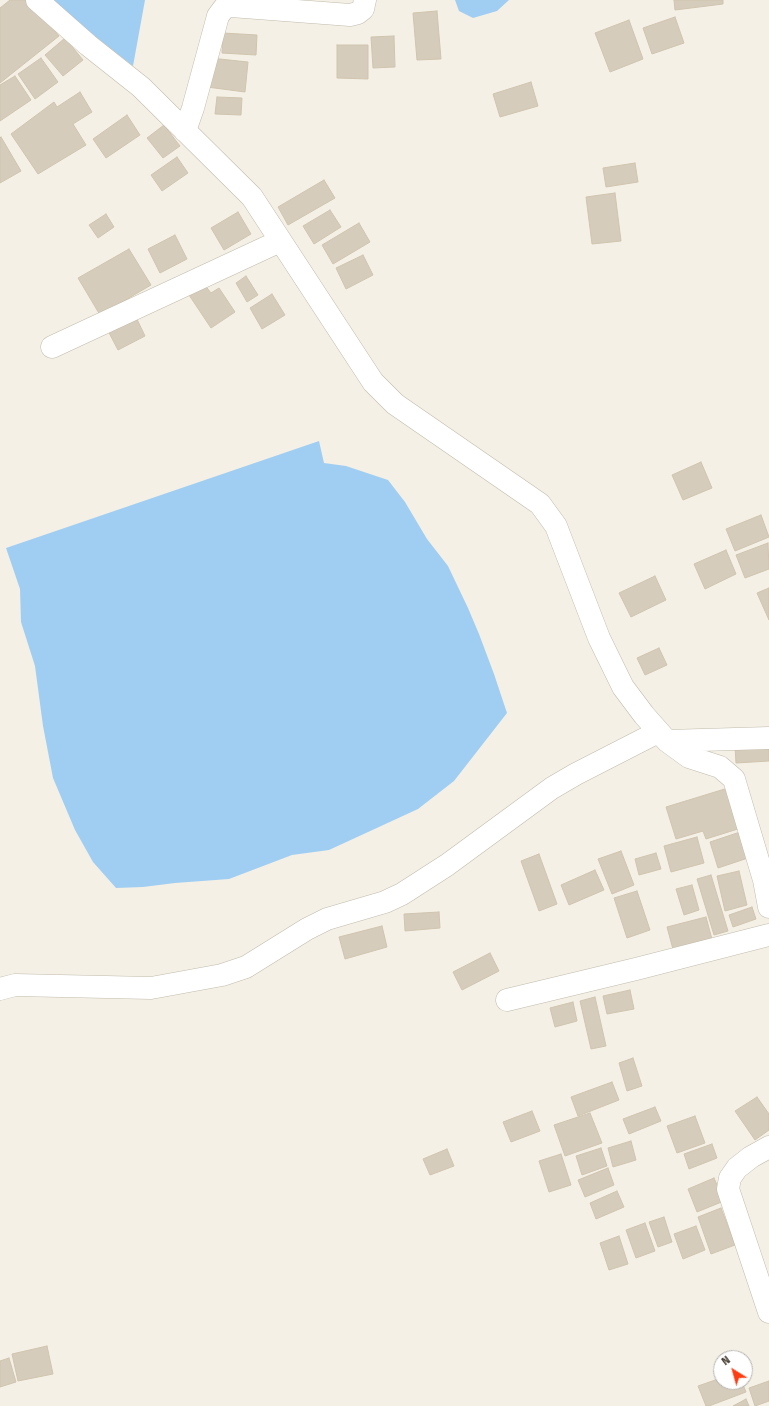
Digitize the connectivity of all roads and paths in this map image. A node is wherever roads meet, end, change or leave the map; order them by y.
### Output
1 (37, 0) edge
2 (365, 0) edge
3 (186, 131) junction
4 (280, 241) junction
5 (52, 347) dead end
6 (663, 736) junction
7 (769, 738) edge
8 (767, 879) edge
9 (769, 907) edge
10 (769, 935) edge
11 (0, 989) edge
12 (507, 1000) dead end
13 (769, 1147) edge
14 (769, 1312) edge

1 - 3 street
2 - 3 street
3 - 4 street
4 - 5 street
4 - 6 street
6 - 7 street
6 - 8 street
6 - 11 street
8 - 9 street
10 - 12 street
13 - 14 street

